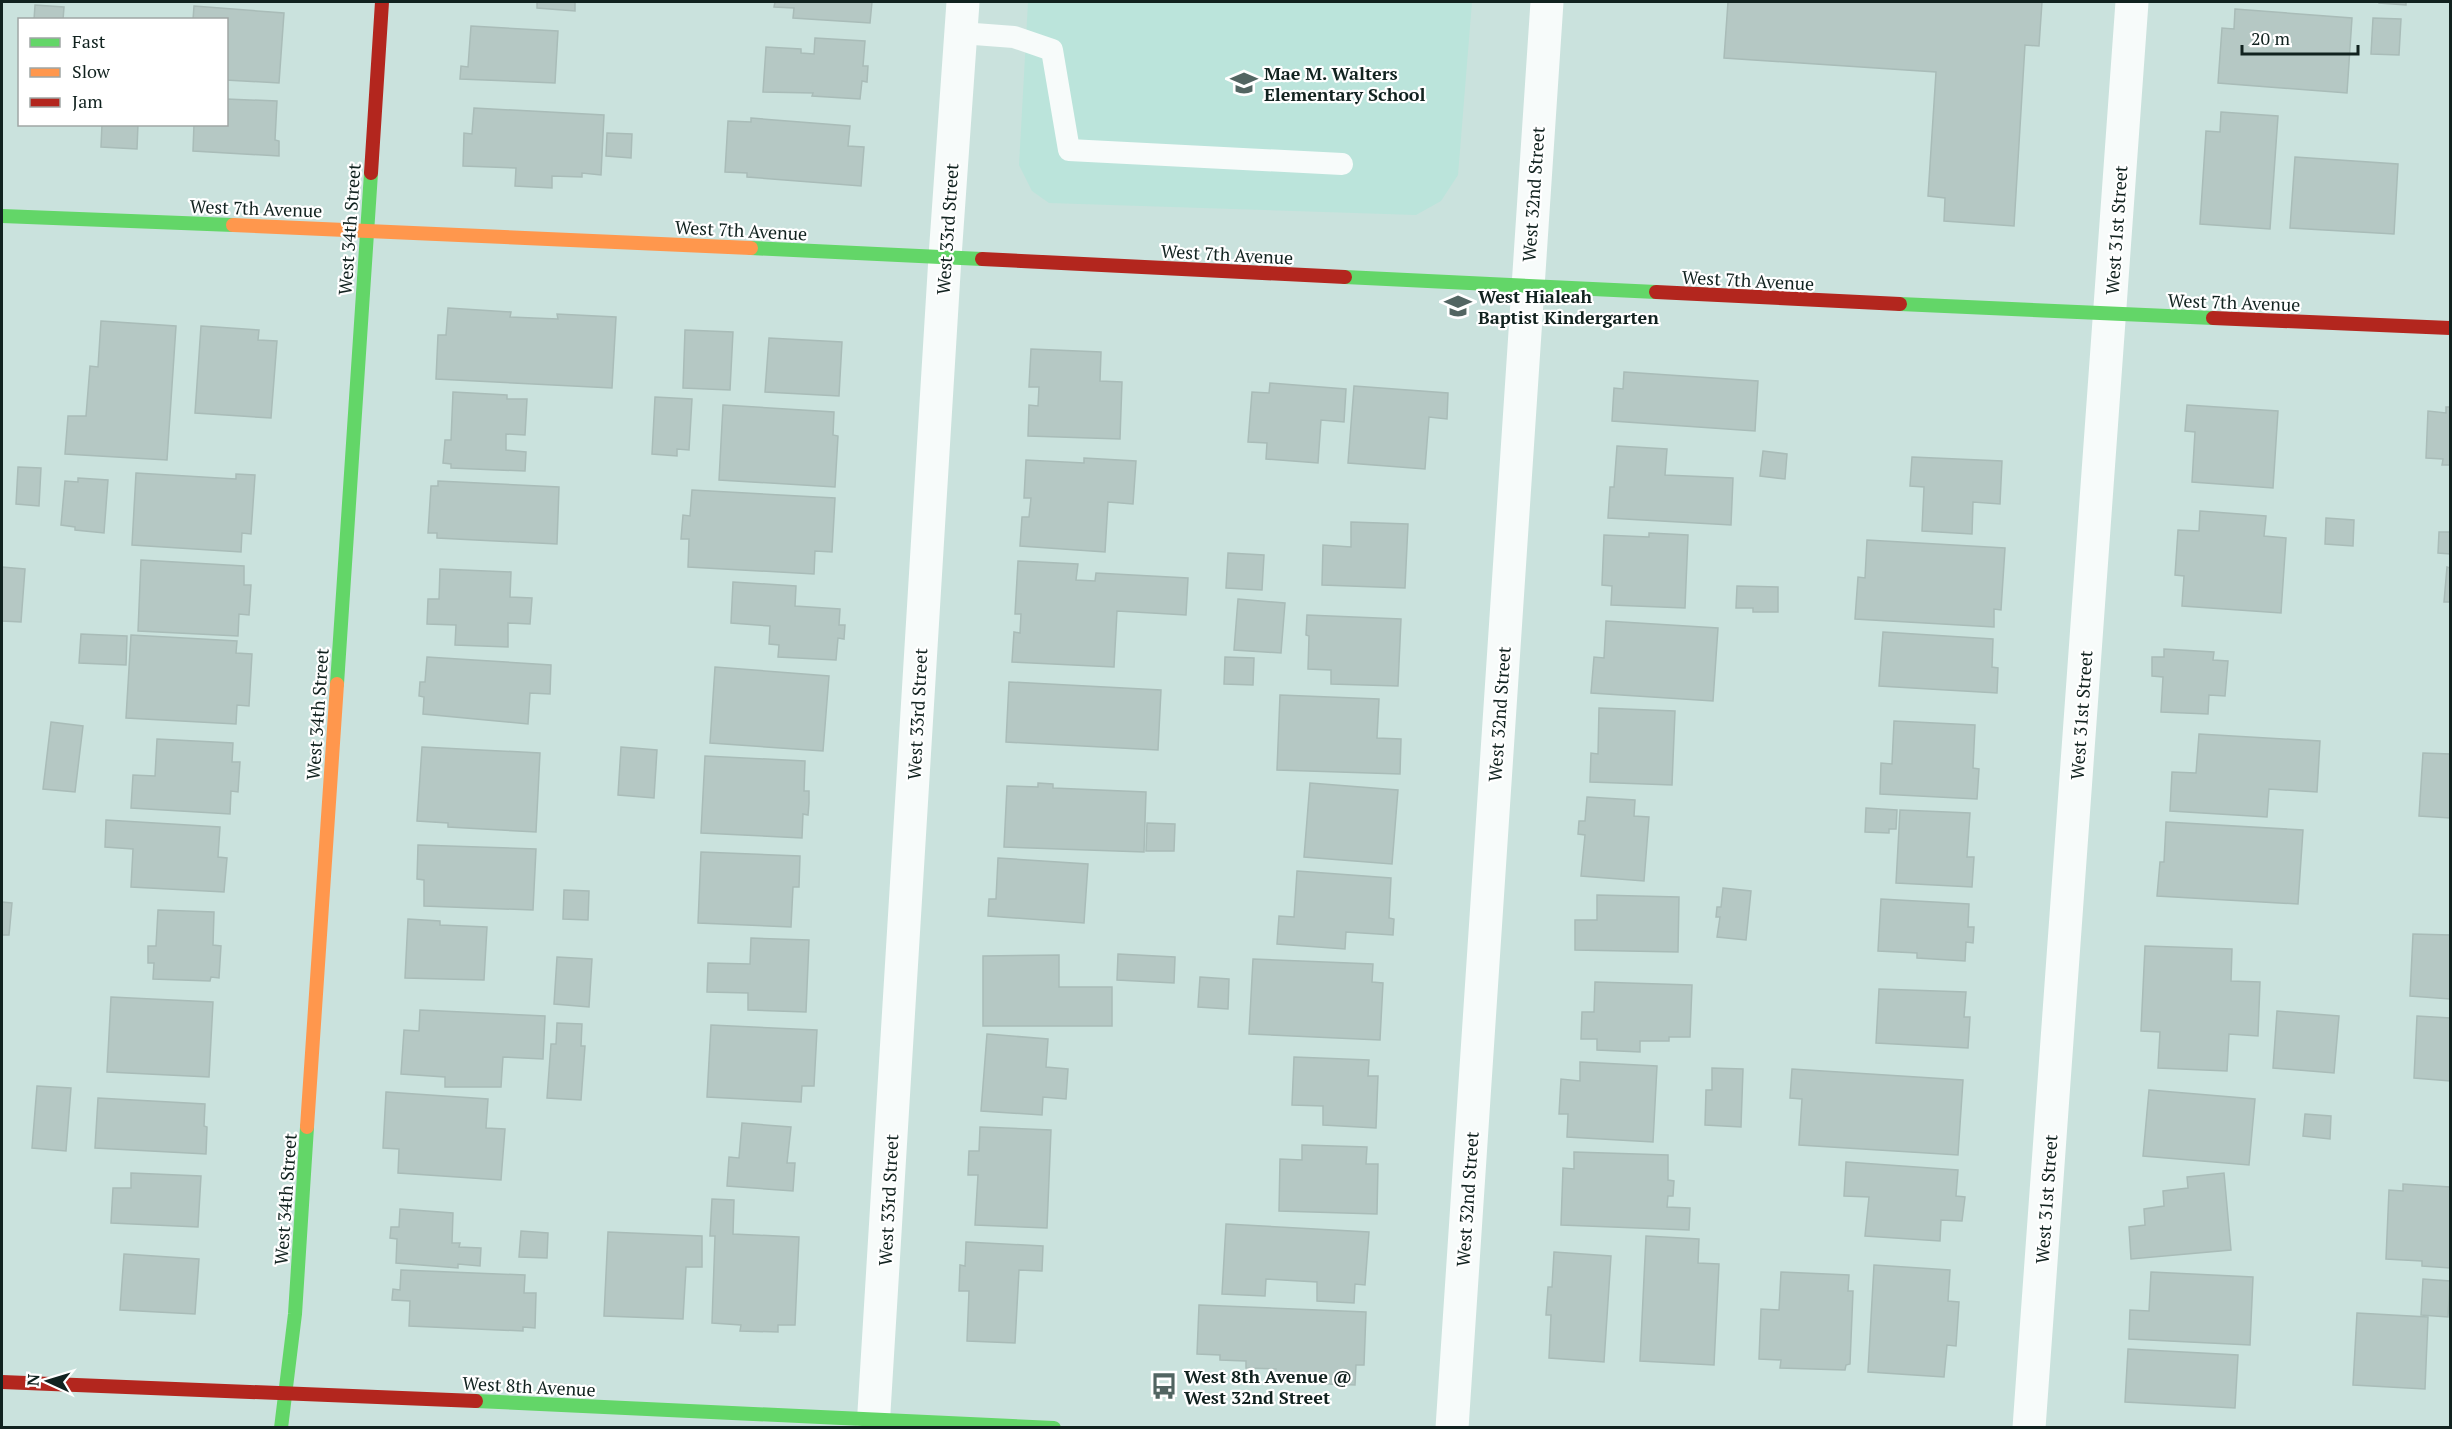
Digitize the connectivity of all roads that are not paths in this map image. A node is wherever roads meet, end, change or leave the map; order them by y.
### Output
1 (382, 2) edge
2 (1547, 2) edge
3 (2132, 2) edge
4 (962, 17) edge
5 (1342, 164) dead end
6 (2, 216) edge
7 (367, 230) junction
8 (945, 257) junction
9 (1527, 287) junction
10 (2111, 315) junction
11 (2451, 328) edge
12 (2, 1382) edge
13 (284, 1392) junction
14 (874, 1424) edge
15 (281, 1428) edge
16 (1054, 1428) edge
17 (1452, 1428) edge
18 (2029, 1428) edge

1 - 7 street, West 34th Street
2 - 9 street, West 32nd Street
3 - 10 street, West 31st Street
4 - 5 lane
4 - 8 street, West 33rd Street
6 - 7 street, West 7th Avenue
7 - 8 street, West 7th Avenue
7 - 13 street, West 34th Street
8 - 9 street, West 7th Avenue
8 - 14 street, West 33rd Street
9 - 10 street, West 7th Avenue
9 - 17 street, West 32nd Street
10 - 11 street, West 7th Avenue
10 - 18 street, West 31st Street
12 - 13 street, West 8th Avenue
13 - 14 street, West 8th Avenue
13 - 15 street, West 34th Street
14 - 16 street, West 8th Avenue

